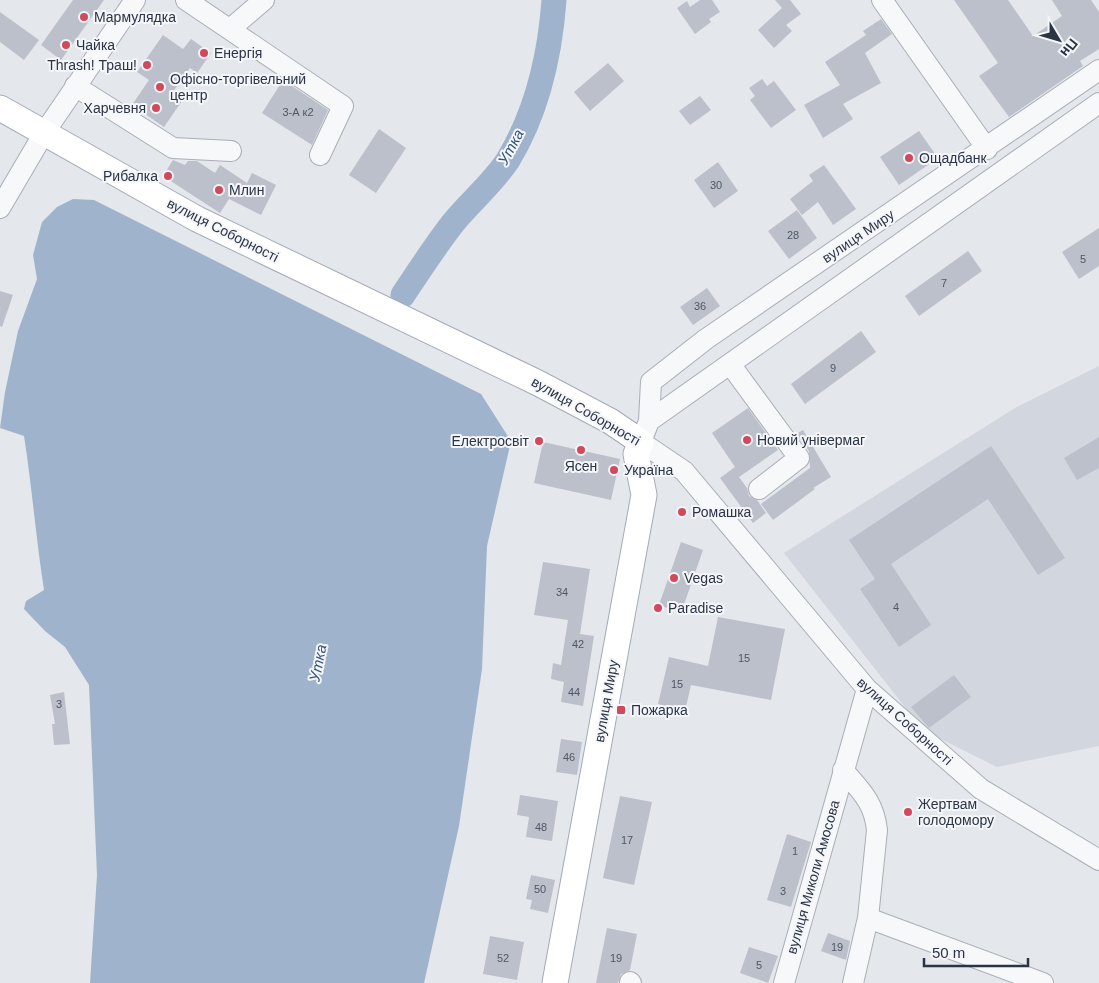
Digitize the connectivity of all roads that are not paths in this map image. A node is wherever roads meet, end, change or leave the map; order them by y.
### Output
1 (135, 0) edge
2 (186, 0) edge
3 (264, 0) edge
4 (882, 0) edge
5 (230, 29) junction
6 (1099, 70) edge
7 (75, 86) junction
8 (1099, 103) edge
9 (0, 108) edge
10 (44, 133) junction
11 (986, 148) junction
12 (231, 151) dead end
13 (320, 156) dead end
14 (0, 208) edge
15 (730, 364) junction
16 (645, 431) junction
17 (759, 489) dead end
18 (867, 690) junction
19 (843, 770) junction
20 (1099, 860) edge
21 (868, 918) junction
22 (555, 983) edge
23 (784, 983) edge
24 (853, 983) edge
25 (1043, 983) edge

1 - 7 street
2 - 5 street
3 - 5 street
4 - 11 street
5 - 13 street
6 - 11 street, вулиця Миру
7 - 10 street
7 - 12 street
8 - 15 street
9 - 10 main road, вулиця Соборності
10 - 14 street
10 - 16 main road, вулиця Соборності
11 - 16 street, вулиця Миру
15 - 16 street
15 - 17 street
16 - 18 street, вулиця Соборності
16 - 22 main road, вулиця Миру
18 - 19 street, вулиця Миколи Амосова
18 - 20 street, вулиця Соборності
19 - 21 street
19 - 23 street, вулиця Миколи Амосова
21 - 24 street
21 - 25 street

